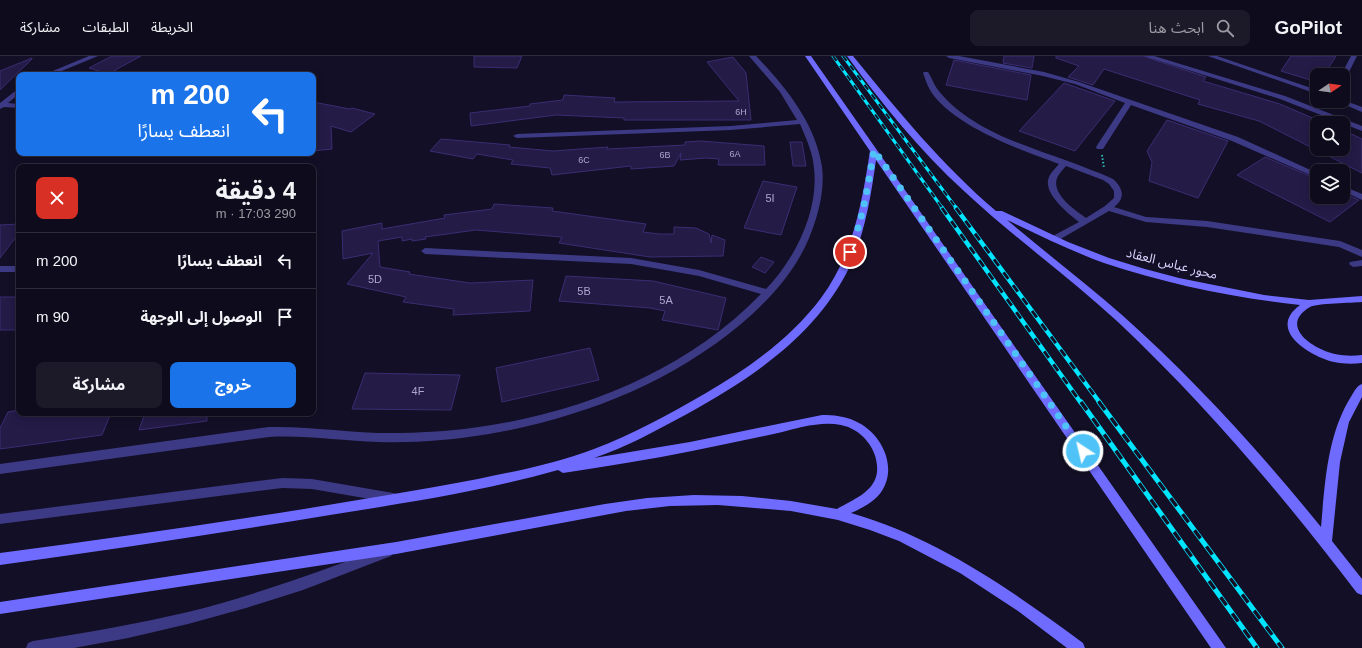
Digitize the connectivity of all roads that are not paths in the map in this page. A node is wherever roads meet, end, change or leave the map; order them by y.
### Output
1 (95, 56) edge
2 (752, 56) edge
3 (808, 56) edge
4 (850, 56) edge
5 (949, 56) edge
6 (1147, 56) edge
7 (1211, 56) edge
8 (1354, 56) edge
9 (1348, 68) edge
10 (54, 72) edge
11 (926, 73) dead end
12 (1310, 89) edge
13 (16, 93) edge
14 (1130, 101) junction
15 (1350, 104) edge
16 (1, 106) edge
17 (16, 106) edge
18 (1362, 110) edge
19 (802, 122) junction
20 (1362, 129) edge
21 (517, 136) dead end
22 (1100, 147) dead end
23 (874, 150) junction
24 (1064, 163) junction
25 (1310, 173) edge
26 (1350, 192) edge
27 (1362, 198) edge
28 (986, 207) junction
29 (1109, 208) junction
30 (1085, 222) junction
31 (1054, 239) junction
32 (425, 251) dead end
33 (1362, 254) edge
34 (0, 269) edge
35 (16, 269) edge
36 (768, 293) junction
37 (1362, 299) edge
38 (1309, 303) junction
39 (1362, 359) edge
40 (1362, 388) edge
41 (0, 468) edge
42 (532, 472) junction
43 (399, 499) junction
44 (838, 515) junction
45 (0, 519) edge
46 (1326, 540) junction
47 (399, 547) junction
48 (0, 559) edge
49 (1362, 589) edge
50 (0, 608) edge
51 (33, 648) edge
52 (1078, 648) edge
53 (1219, 648) edge

1 - 10 street
2 - 19 street
3 - 23 main road
4 - 28 main road
5 - 14 street
6 - 20 street
7 - 12 street
8 - 9 street
11 - 24 street
13 - 16 street
14 - 22 street
14 - 25 street
15 - 18 street
16 - 17 street
19 - 21 street
19 - 36 street
23 - 42 main road
23 - 53 main road
24 - 29 street
24 - 30 street
26 - 27 street
28 - 31 main road, محور عباس العقاد
28 - 46 main road
29 - 30 street
29 - 33 street
30 - 31 street
31 - 38 main road, محور عباس العقاد
32 - 36 street
34 - 35 street
36 - 41 street
37 - 38 main road, محور عباس العقاد
38 - 39 main road
40 - 46 main road
42 - 43 main road
42 - 44 main road
43 - 45 street
43 - 48 main road
44 - 47 main road
44 - 52 main road
46 - 49 main road
47 - 50 main road
47 - 51 street

